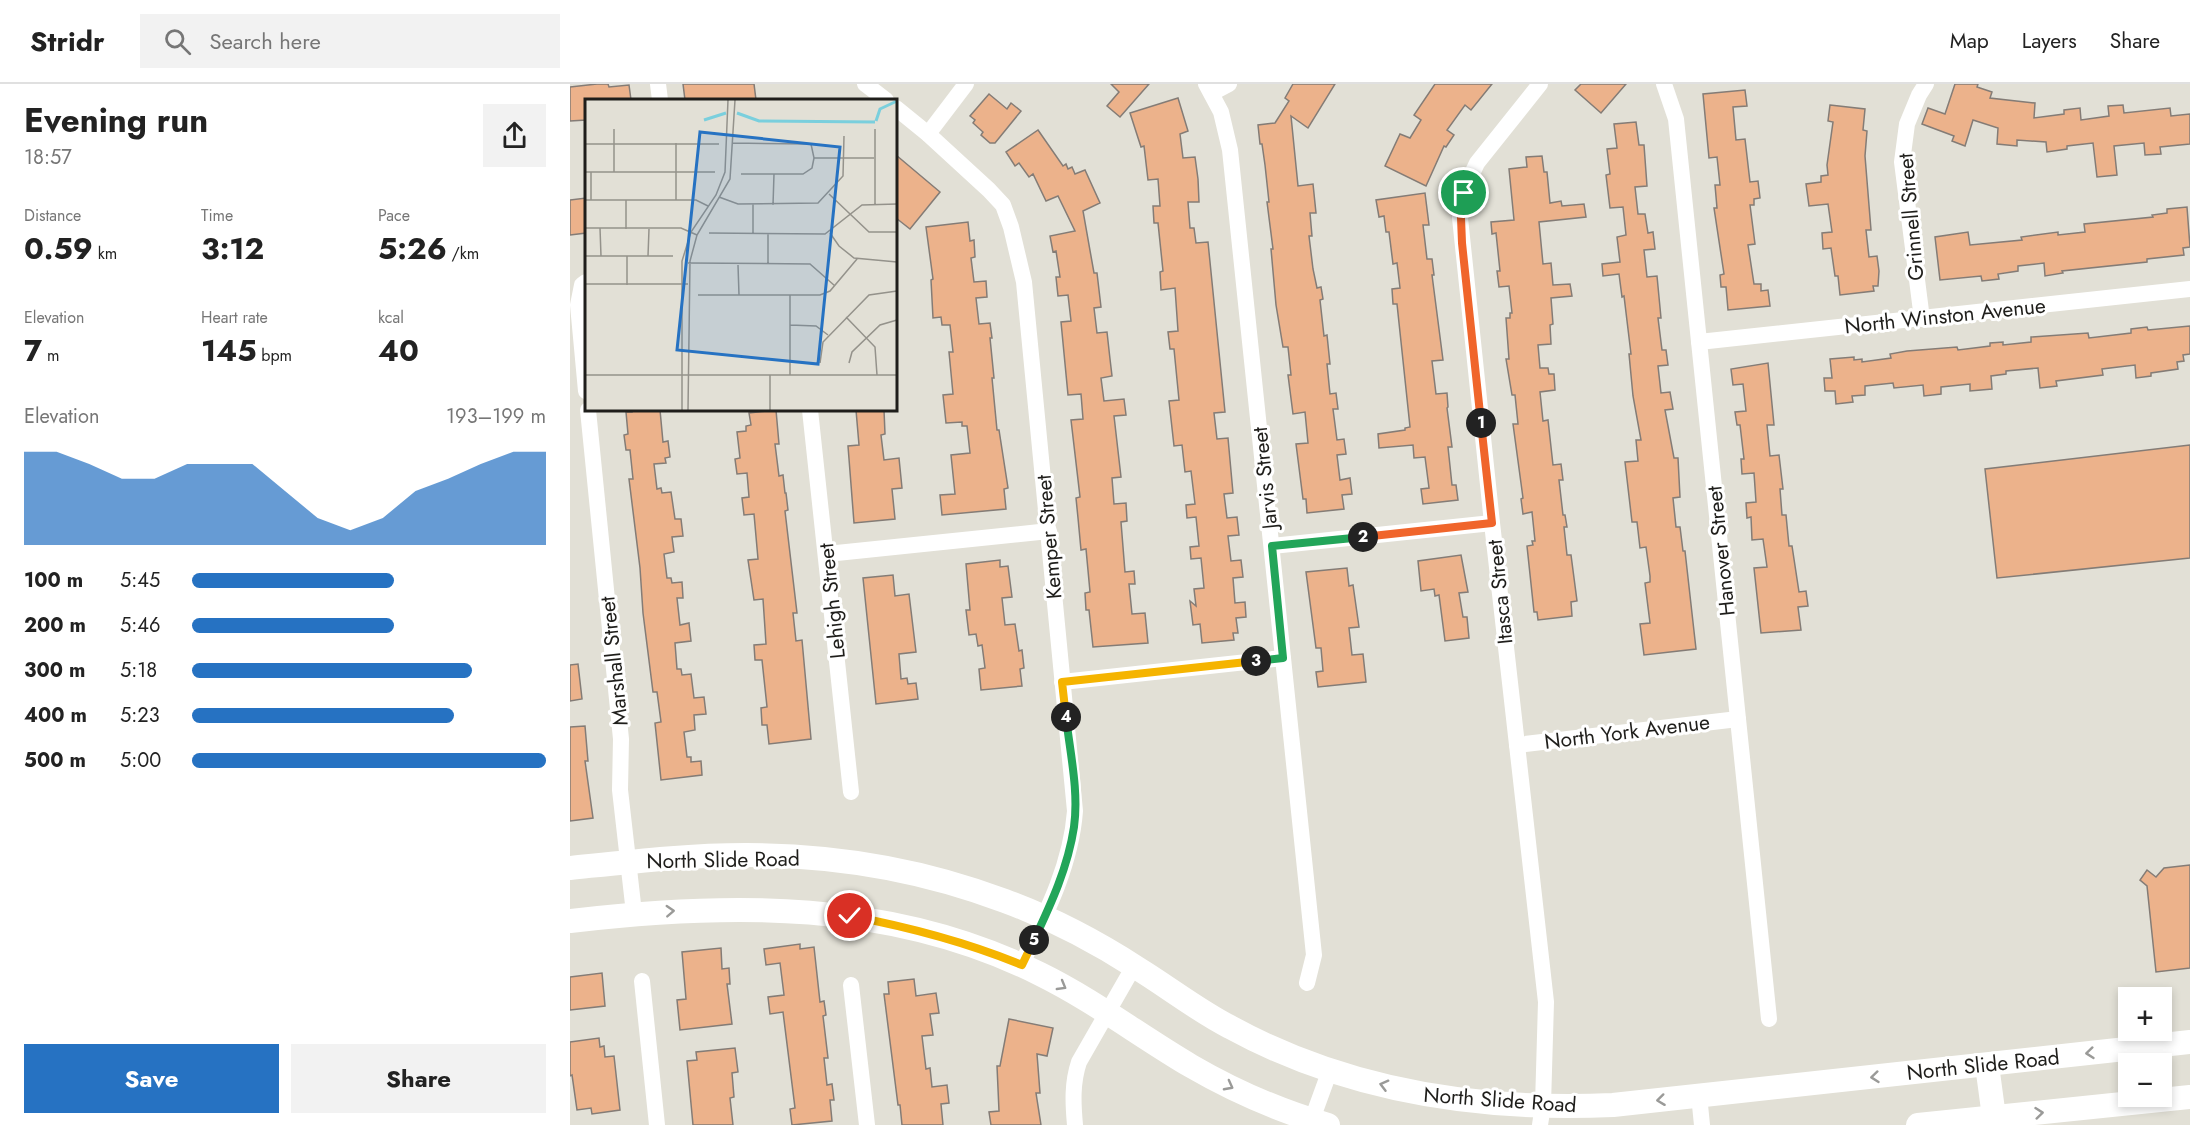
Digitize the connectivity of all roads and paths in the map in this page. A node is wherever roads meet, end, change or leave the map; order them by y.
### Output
1 (658, 84) edge
2 (865, 84) edge
3 (966, 84) edge
4 (1229, 84) edge
5 (1540, 84) edge
6 (1665, 84) edge
7 (1926, 84) edge
8 (1209, 89) edge
9 (660, 99) edge
10 (885, 99) edge
11 (897, 109) edge
12 (928, 134) junction
13 (585, 283) edge
14 (2190, 288) edge
15 (1922, 319) junction
16 (1699, 342) junction
17 (585, 380) edge
18 (588, 411) edge
19 (810, 411) edge
20 (1492, 523) junction
21 (1049, 531) junction
22 (1272, 546) junction
23 (827, 554) junction
24 (1283, 658) junction
25 (1062, 682) junction
26 (1738, 719) junction
27 (1517, 745) junction
28 (851, 792) dead end
29 (628, 862) junction
30 (570, 868) edge
31 (634, 913) junction
32 (1045, 917) junction
33 (570, 921) edge
34 (1022, 965) junction
35 (1134, 966) junction
36 (642, 981) dead end
37 (1307, 983) dead end
38 (852, 985) dead end
39 (1108, 1012) junction
40 (1769, 1019) dead end
41 (2190, 1042) edge
42 (1987, 1065) junction
43 (1330, 1070) junction
44 (1699, 1095) junction
45 (2190, 1097) edge
46 (1541, 1115) edge
47 (1994, 1118) junction
48 (1316, 1123) edge
49 (657, 1125) edge
50 (867, 1125) edge
51 (1075, 1125) edge
52 (1702, 1125) edge
53 (1918, 1125) edge

1 - 9 street
2 - 10 street
3 - 12 street
4 - 8 street
5 - 20 street, Itasca Street
6 - 16 street, Hanover Street
7 - 15 street, Grinnell Street
8 - 22 street, Jarvis Street
11 - 12 street, Kemper Street
12 - 21 street, Kemper Street
13 - 17 street
14 - 15 street, North Winston Avenue
15 - 16 street, North Winston Avenue
16 - 26 street, Hanover Street
18 - 29 street, Marshall Street
19 - 23 street, Lehigh Street
20 - 22 street
20 - 27 street, Itasca Street
21 - 23 street
21 - 25 street, Kemper Street
22 - 24 street, Jarvis Street
23 - 28 street, Lehigh Street
24 - 25 street
24 - 37 street, Jarvis Street
25 - 32 street, Kemper Street
26 - 27 street, North York Avenue
26 - 40 street, Hanover Street
27 - 46 street, Itasca Street
29 - 30 main road, North Slide Road
29 - 31 street, Marshall Street
29 - 32 main road, North Slide Road
31 - 33 main road
31 -> 34 main road
32 - 34 street, Kemper Street
32 - 35 main road, North Slide Road
34 -> 39 main road
35 - 39 street
35 - 43 main road, North Slide Road
36 - 49 street
38 - 50 street
39 -> 48 main road
39 - 51 street
41 -> 42 main road, North Slide Road
42 -> 44 main road, North Slide Road
42 - 47 main road
46 -> 43 main road, North Slide Road
43 - 48 street
44 -> 46 main road, North Slide Road
44 - 52 street
47 -> 45 main road
47 - 53 main road

